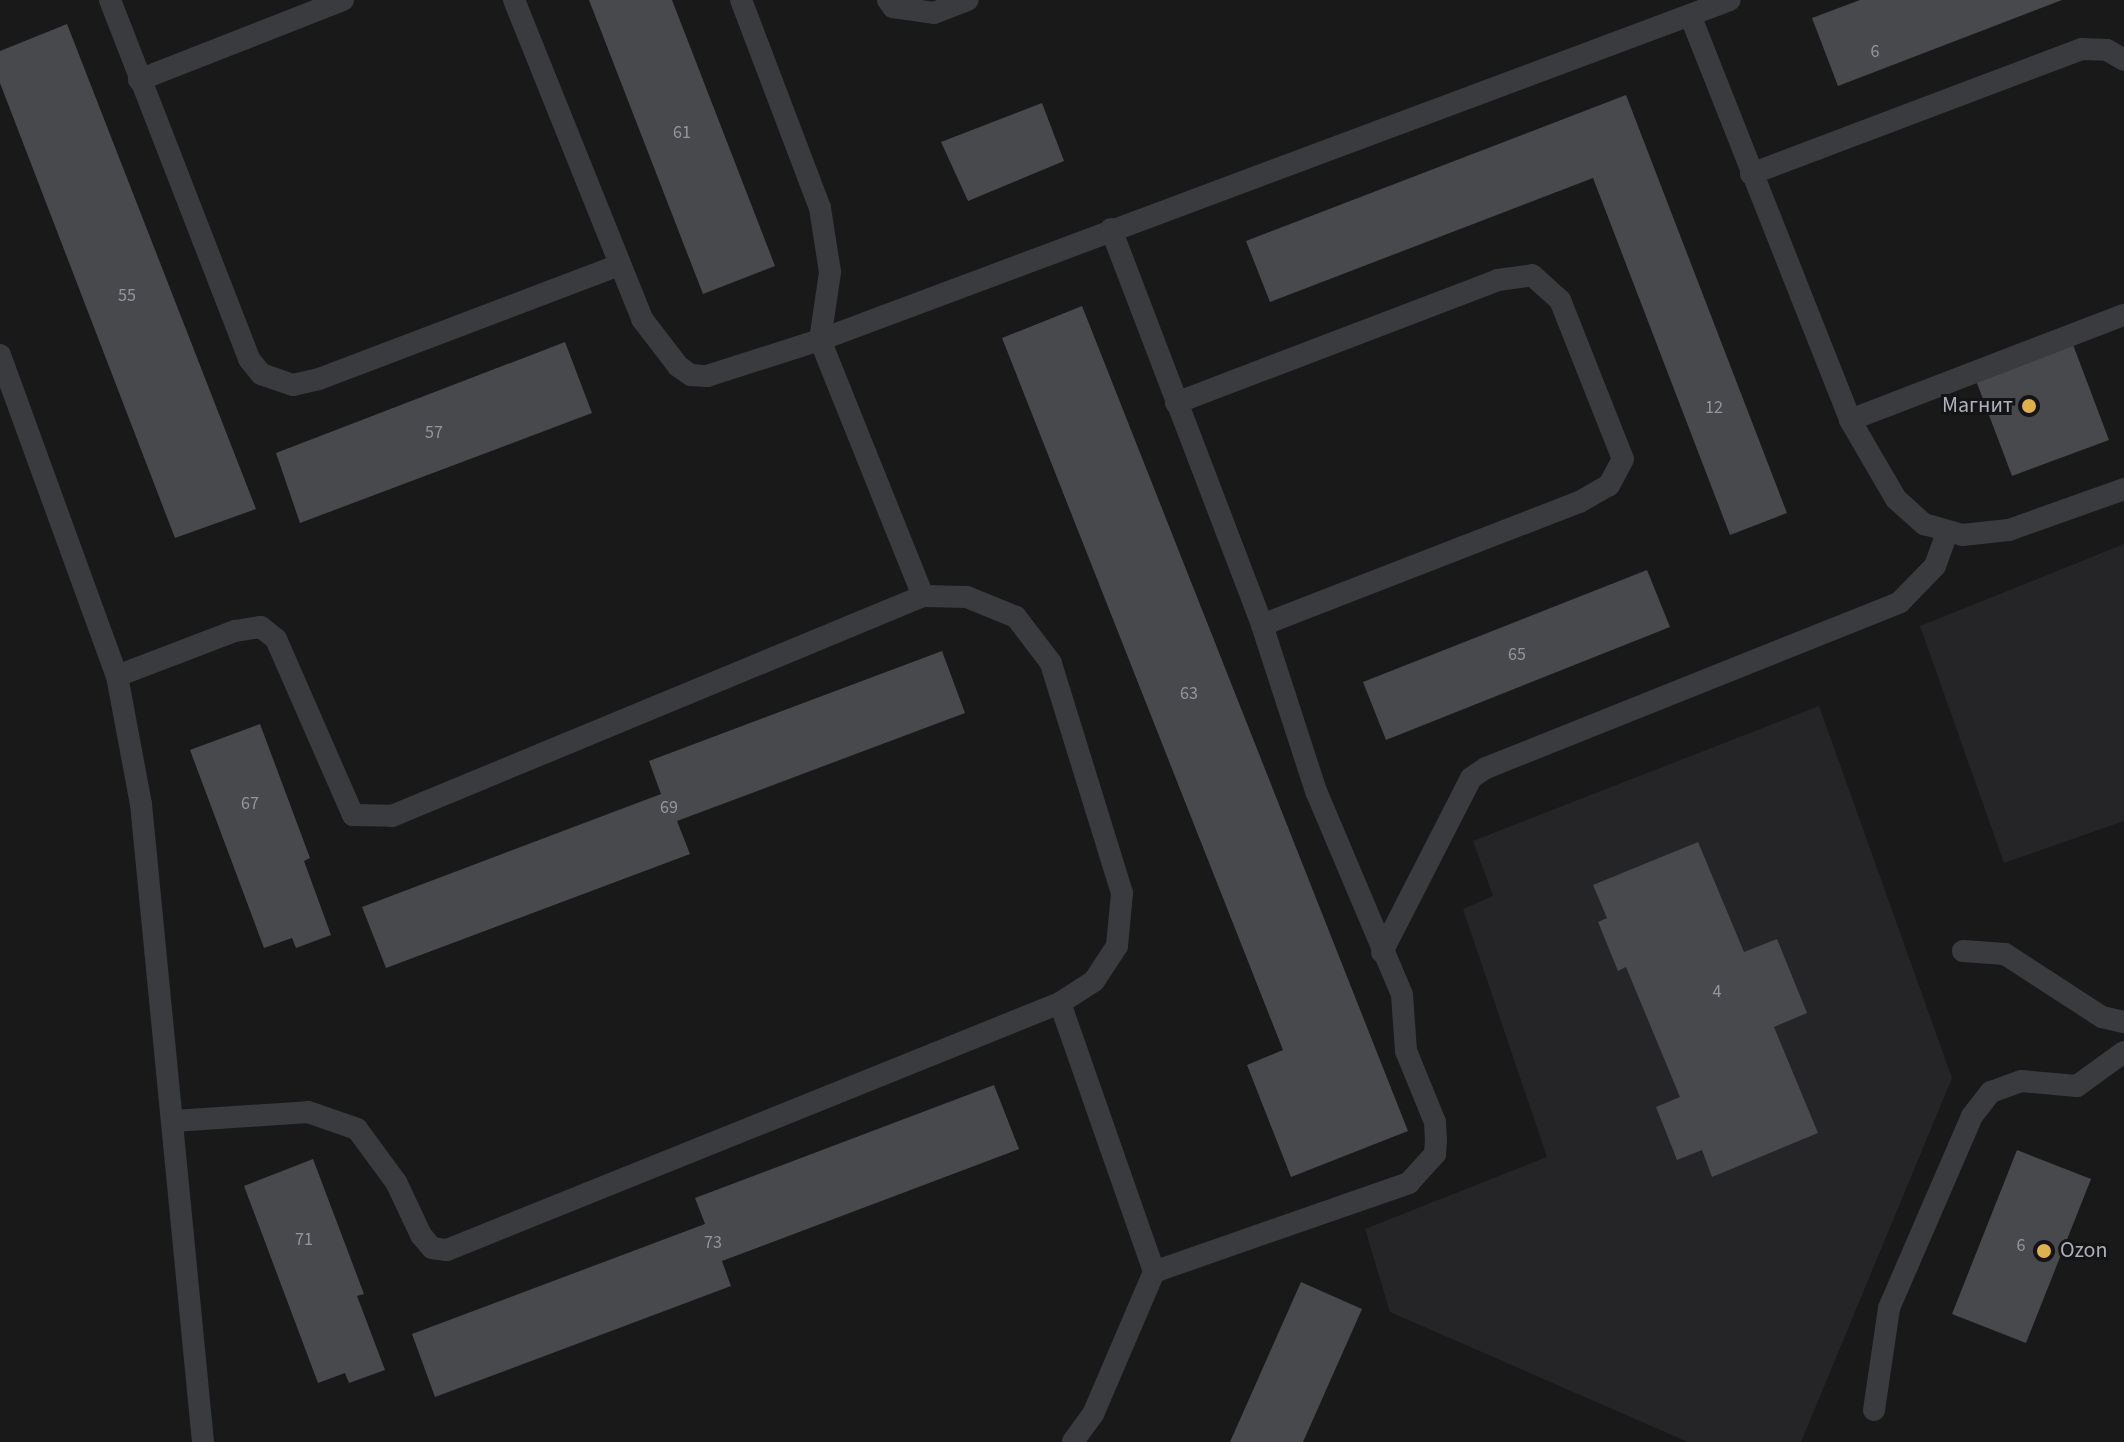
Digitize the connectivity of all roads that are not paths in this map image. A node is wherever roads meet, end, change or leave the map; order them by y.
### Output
1 (110, 0) edge
2 (343, 0) edge
3 (514, 0) edge
4 (741, 0) edge
5 (888, 0) edge
6 (968, 0) edge
7 (1730, 0) edge
8 (1690, 15) junction
9 (2124, 60) edge
10 (139, 80) junction
11 (1751, 174) junction
12 (1111, 229) junction
13 (617, 266) junction
14 (2124, 315) edge
15 (820, 340) junction
16 (0, 355) edge
17 (1176, 403) junction
18 (1850, 420) junction
19 (2124, 489) edge
20 (1948, 531) junction
21 (923, 596) junction
22 (1262, 625) junction
23 (117, 676) junction
24 (1963, 951) dead end
25 (1382, 952) junction
26 (1060, 1003) junction
27 (2124, 1022) edge
28 (2124, 1052) edge
29 (174, 1121) junction
30 (1154, 1272) junction
31 (1874, 1410) dead end
32 (203, 1442) edge
33 (1073, 1442) edge

1 - 10 lane
2 - 10 lane
3 - 13 lane
4 - 15 lane
5 - 6 lane
7 - 8 lane
8 - 11 lane
8 - 12 lane
9 - 11 lane
10 - 13 lane
11 - 18 lane
12 - 15 lane
12 - 17 lane
13 - 15 lane
14 - 18 lane
15 - 21 lane
16 - 23 lane
17 - 22 lane
17 - 22 lane
18 - 20 lane
19 - 20 lane
20 - 25 lane
21 - 23 lane
21 - 26 lane
22 - 25 lane
23 - 29 lane
24 - 27 lane
25 - 30 lane
26 - 29 lane
26 - 30 lane
28 - 31 lane
29 - 32 lane
30 - 33 lane

